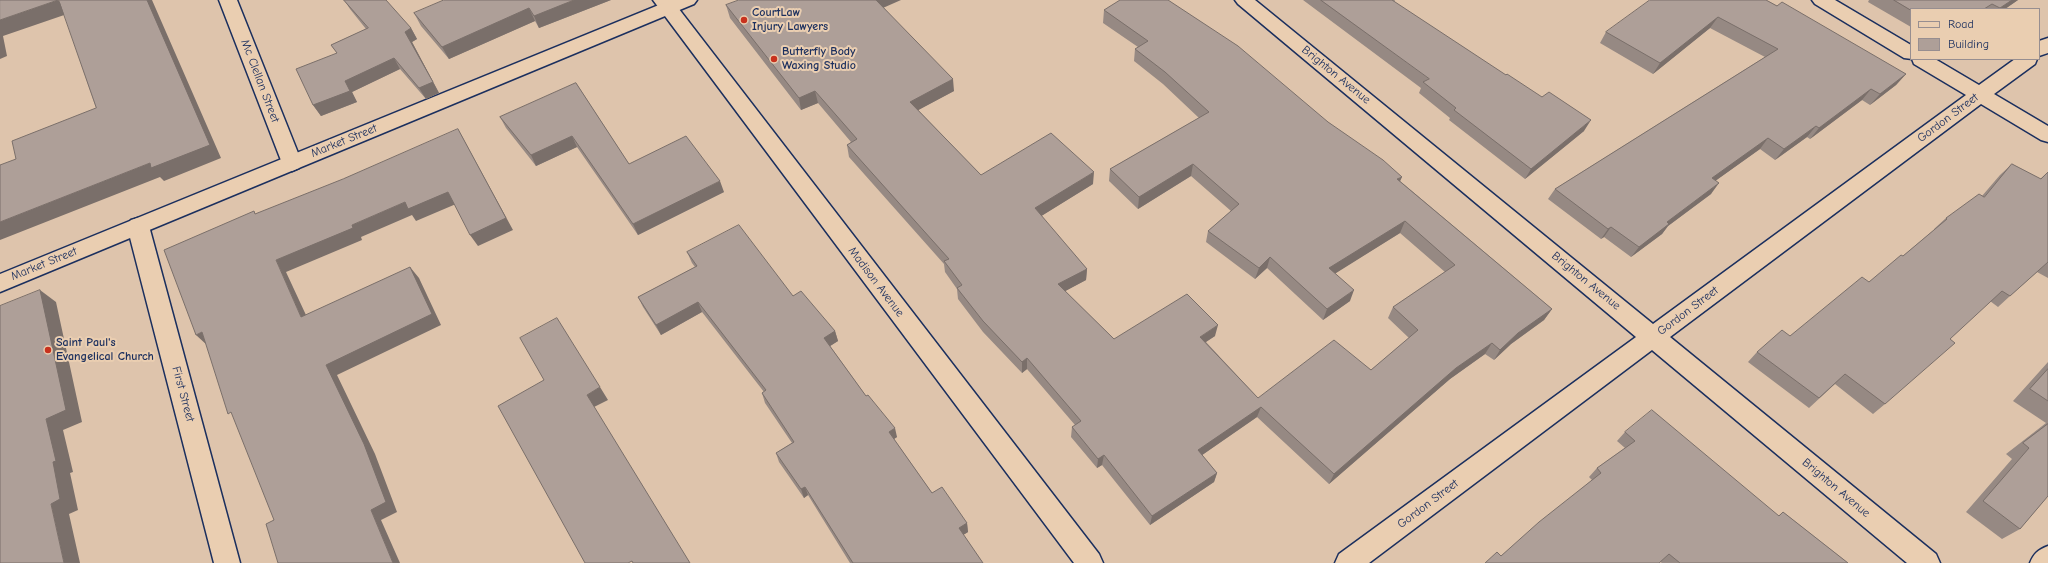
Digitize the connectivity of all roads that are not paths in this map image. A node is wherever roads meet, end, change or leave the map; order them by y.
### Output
1 (228, 0) edge
2 (688, 0) edge
3 (1244, 0) edge
4 (1821, 0) edge
5 (665, 4) edge
6 (1910, 52) edge
7 (1922, 60) edge
8 (2027, 60) edge
9 (1980, 94) junction
10 (2048, 135) edge
11 (292, 163) junction
12 (138, 226) junction
13 (0, 283) edge
14 (1653, 337) junction
15 (2048, 558) edge
16 (227, 563) edge
17 (1090, 563) edge
18 (1348, 563) edge
19 (1927, 563) edge
20 (2043, 563) edge

1 - 11 street, Mc Clellan Street
2 - 5 street, Market Street
3 - 14 street, Brighton Avenue
4 - 6 street
5 - 11 street, Market Street
5 - 17 street, Madison Avenue
7 - 9 street
8 - 9 street, Gordon Street
9 - 10 street
9 - 14 street, Gordon Street
11 - 12 street, Market Street
12 - 13 street, Market Street
12 - 16 street, First Street
14 - 18 street, Gordon Street
14 - 19 street, Brighton Avenue
15 - 20 street

